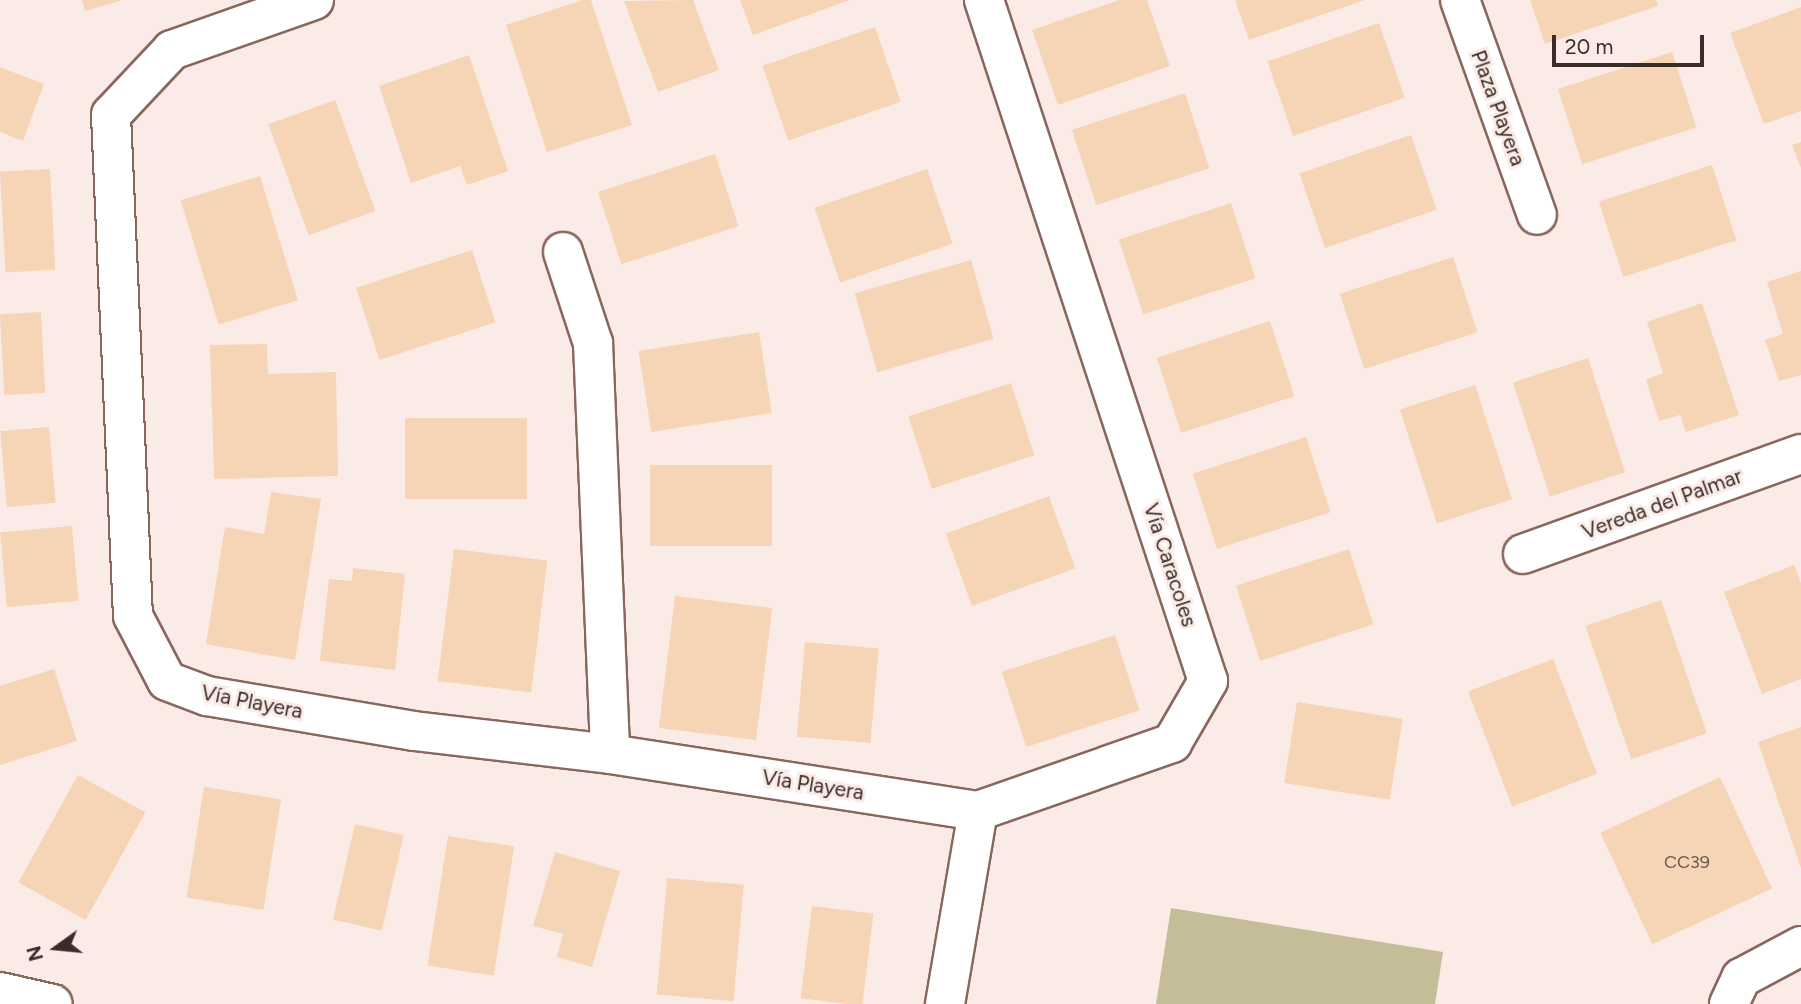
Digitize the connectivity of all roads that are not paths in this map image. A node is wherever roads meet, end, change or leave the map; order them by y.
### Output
1 (314, 0) edge
2 (984, 0) edge
3 (1460, 0) edge
4 (1537, 215) dead end
5 (564, 252) dead end
6 (1801, 454) edge
7 (1523, 554) dead end
8 (610, 754) junction
9 (978, 811) junction
10 (1801, 946) edge
11 (0, 992) edge
12 (53, 1004) edge
13 (945, 1004) edge
14 (1729, 1004) edge

1 - 8 street, Vía Playera
2 - 9 street, Vía Caracoles
3 - 4 street, Plaza Playera
5 - 8 street
6 - 7 street, Vereda del Palmar
8 - 9 street, Vía Playera
9 - 13 street
10 - 14 street
11 - 12 street

